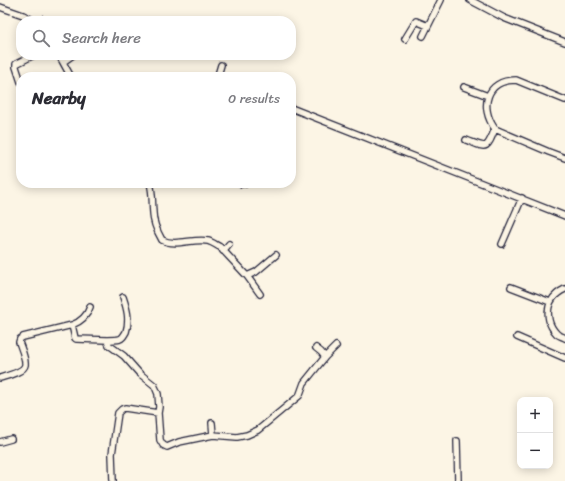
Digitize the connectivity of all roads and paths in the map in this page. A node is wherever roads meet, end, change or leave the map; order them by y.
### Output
1 (441, 0) edge
2 (470, 0) edge
3 (0, 7) edge
4 (45, 13) dead end
5 (25, 16) edge
6 (41, 16) edge
7 (428, 26) junction
8 (423, 36) dead end
9 (405, 39) dead end
10 (565, 42) edge
11 (24, 60) edge
12 (66, 60) edge
13 (63, 62) joint
14 (221, 65) dead end
15 (18, 72) edge
16 (68, 72) edge
17 (219, 72) edge
18 (464, 87) dead end
19 (488, 96) junction
20 (565, 100) edge
21 (296, 110) edge
22 (495, 129) junction
23 (466, 140) dead end
24 (565, 158) edge
25 (151, 188) edge
26 (522, 198) junction
27 (565, 216) edge
28 (229, 244) dead end
29 (502, 244) dead end
30 (223, 251) junction
31 (276, 255) dead end
32 (247, 276) junction
33 (511, 287) dead end
34 (565, 289) edge
35 (260, 294) dead end
36 (123, 297) dead end
37 (550, 302) junction
38 (90, 307) dead end
39 (72, 326) junction
40 (517, 337) dead end
41 (565, 338) edge
42 (107, 340) junction
43 (336, 346) dead end
44 (316, 348) dead end
45 (325, 357) junction
46 (565, 358) edge
47 (0, 378) edge
48 (158, 413) junction
49 (212, 423) dead end
50 (213, 436) junction
51 (11, 439) dead end
52 (457, 441) dead end
53 (0, 442) edge
54 (113, 481) edge
55 (458, 481) edge

1 - 7 street
2 - 10 street
3 - 5 street
4 - 6 path
7 - 8 street
7 - 9 street
11 - 15 street
12 - 13 street
13 - 16 street
14 - 17 street
18 - 19 street
19 - 20 street
19 - 22 street
21 - 26 street
22 - 23 street
22 - 24 street
25 - 30 street
26 - 27 street
26 - 29 street
28 - 30 street
30 - 32 street
31 - 32 street
32 - 35 street
33 - 37 street
34 - 37 street
36 - 42 street
37 - 41 street
38 - 39 street
39 - 42 street
39 - 47 street
40 - 46 street
42 - 48 street
43 - 45 street
44 - 45 street
45 - 50 street
48 - 50 street
48 - 54 street
49 - 50 street
51 - 53 street
52 - 55 street

